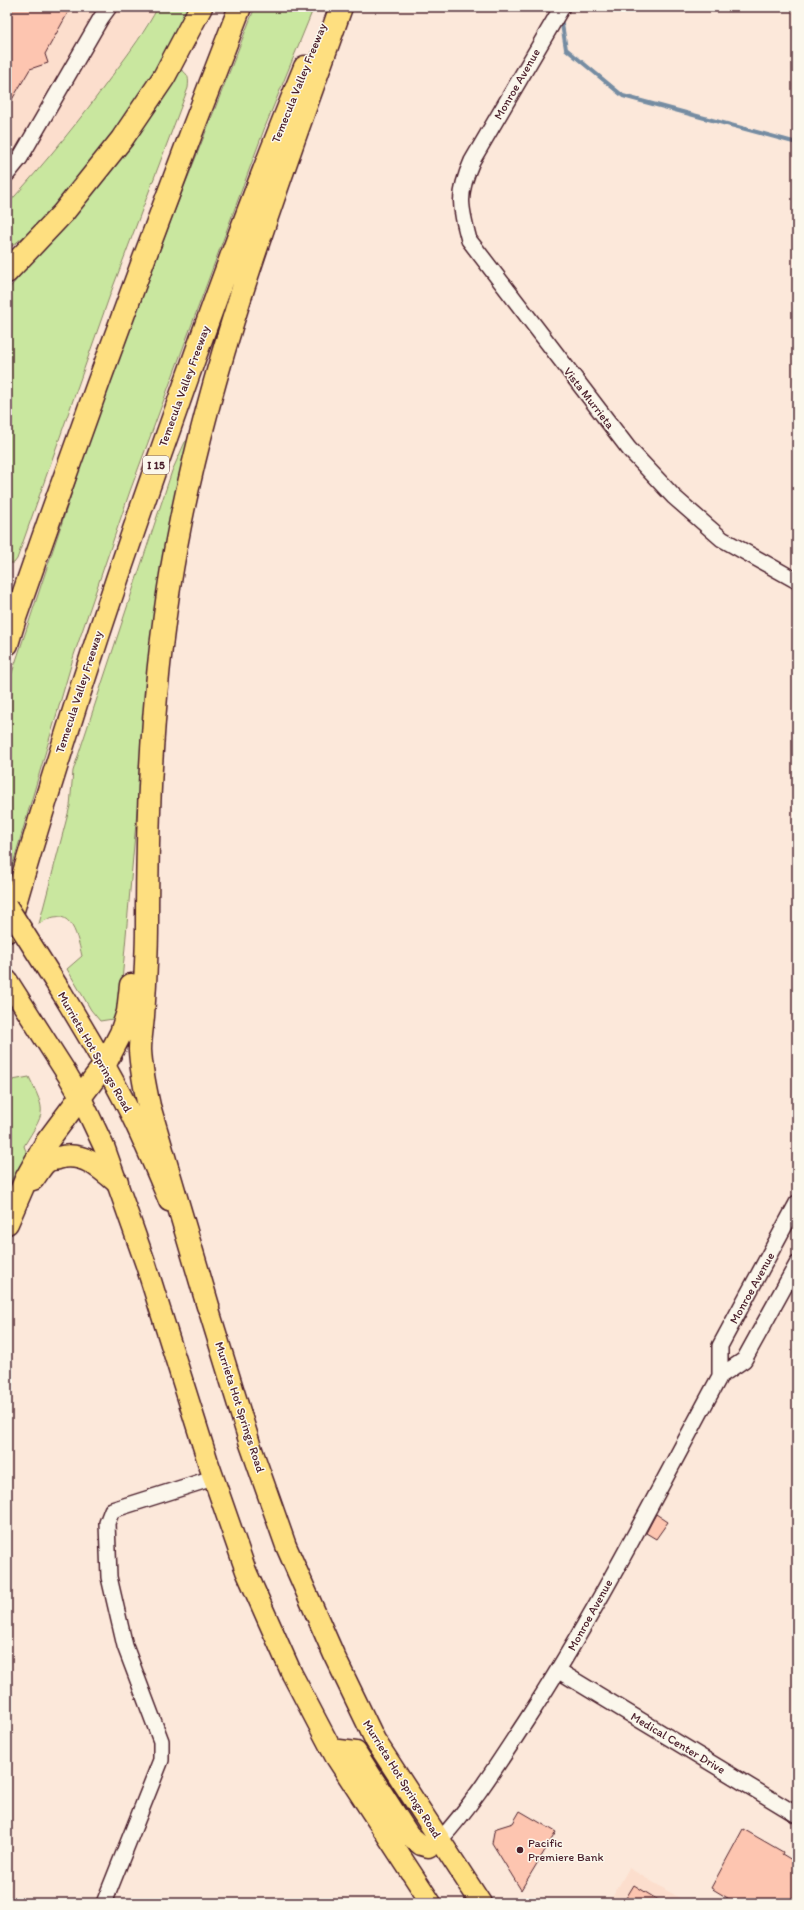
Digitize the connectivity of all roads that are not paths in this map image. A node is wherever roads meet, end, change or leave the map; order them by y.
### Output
1 (109, 7) edge
2 (202, 7) edge
3 (240, 7) edge
4 (330, 7) edge
5 (341, 7) edge
6 (562, 7) edge
7 (472, 161) joint
8 (7, 174) edge
9 (7, 272) edge
10 (797, 581) edge
11 (7, 644) edge
12 (147, 841) junction
13 (7, 906) edge
14 (7, 931) edge
15 (7, 980) edge
16 (105, 1064) junction
17 (81, 1098) junction
18 (117, 1182) junction
19 (797, 1203) edge
20 (9, 1217) edge
21 (797, 1264) edge
22 (208, 1306) junction
23 (720, 1376) junction
24 (213, 1478) junction
25 (559, 1670) junction
26 (332, 1750) junction
27 (797, 1815) edge
28 (440, 1840) junction
29 (104, 1903) edge
30 (431, 1903) edge
31 (481, 1903) edge

1 - 8 street
2 - 9 highway
3 - 11 highway
4 - 14 highway, Temecula Valley Freeway / I 15
5 - 12 highway
6 - 7 street, Monroe Avenue
7 - 10 street, Vista Murrieta
12 - 16 highway
12 - 22 highway
13 - 16 main road, Murrieta Hot Springs Road, bridge
15 - 17 main road
16 - 17 highway
16 - 22 main road, Murrieta Hot Springs Road
17 - 18 main road
17 - 20 highway
18 - 20 highway
18 - 24 main road
19 - 23 street, Monroe Avenue
21 - 23 street, Monroe Avenue
22 - 28 main road, Murrieta Hot Springs Road
23 - 25 street, Monroe Avenue
24 - 26 main road
24 - 29 street
25 - 27 street, Medical Center Drive
25 - 28 street, Monroe Avenue
26 - 28 main road
26 - 30 main road
28 - 31 main road, Murrieta Hot Springs Road

